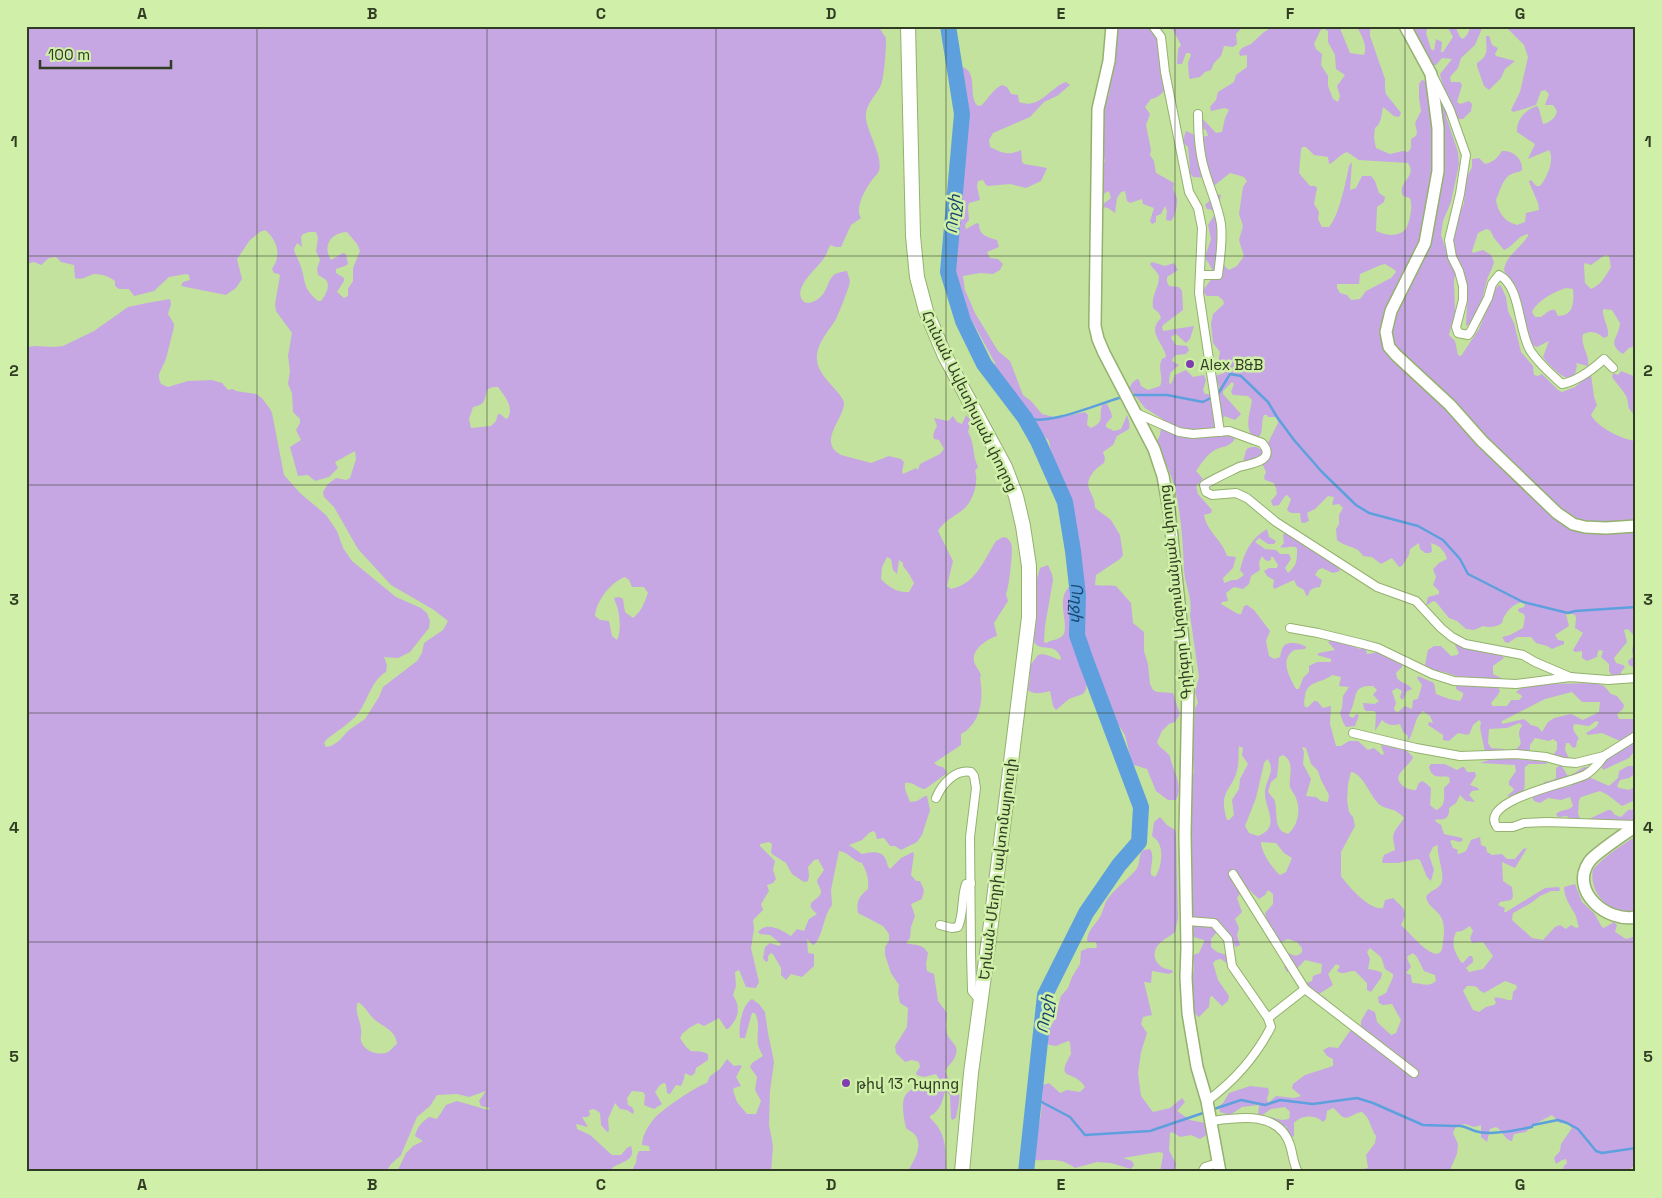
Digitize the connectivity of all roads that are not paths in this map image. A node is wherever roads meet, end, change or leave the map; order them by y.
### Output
1 (908, 26) edge
2 (1112, 26) edge
3 (1153, 26) edge
4 (1405, 26) edge
5 (1431, 74) junction
6 (1198, 114) dead end
7 (1200, 275) junction
8 (1613, 368) dead end
9 (1136, 413) junction
10 (1220, 432) junction
11 (1636, 526) edge
12 (1028, 566) joint
13 (1290, 628) dead end
14 (1570, 677) junction
15 (1636, 678) edge
16 (1354, 733) dead end
17 (1636, 736) edge
18 (1604, 756) junction
19 (936, 798) dead end
20 (1636, 826) edge
21 (1233, 874) dead end
22 (971, 883) junction
23 (1636, 917) edge
24 (1187, 921) junction
25 (940, 925) dead end
26 (1305, 988) junction
27 (980, 1001) junction
28 (1268, 1018) junction
29 (1414, 1073) dead end
30 (1207, 1101) junction
31 (1212, 1121) junction
32 (1219, 1168) edge
33 (962, 1172) edge
34 (1202, 1172) edge
35 (1298, 1172) edge

1 - 12 highway, Հունան Ավետիսյան փողոց
2 - 9 street, Գրիգոր Արզումանյան փողոց
3 - 7 street
4 - 5 street
5 - 8 street
5 - 11 street
6 - 7 street
7 - 10 street
9 - 10 street
9 - 24 street, Գրիգոր Արզումանյան փողոց
10 - 14 street
12 - 27 highway, Երևան-Մեղրի ավտոմայրուղի
13 - 14 street
14 - 15 street
16 - 18 street
17 - 18 street
18 - 20 street
19 - 22 street
20 - 23 street
21 - 26 street
22 - 25 street
22 - 27 street
24 - 28 street
24 - 30 street, Գրիգոր Արզումանյան փողոց
26 - 28 street
26 - 29 street
27 - 33 highway, Երևան-Մեղրի ավտոմայրուղի
28 - 30 street
30 - 31 street, Գրիգոր Արզումանյան փողոց
31 - 32 street, Գրիգոր Արզումանյան փողոց
31 - 35 street
32 - 34 street

